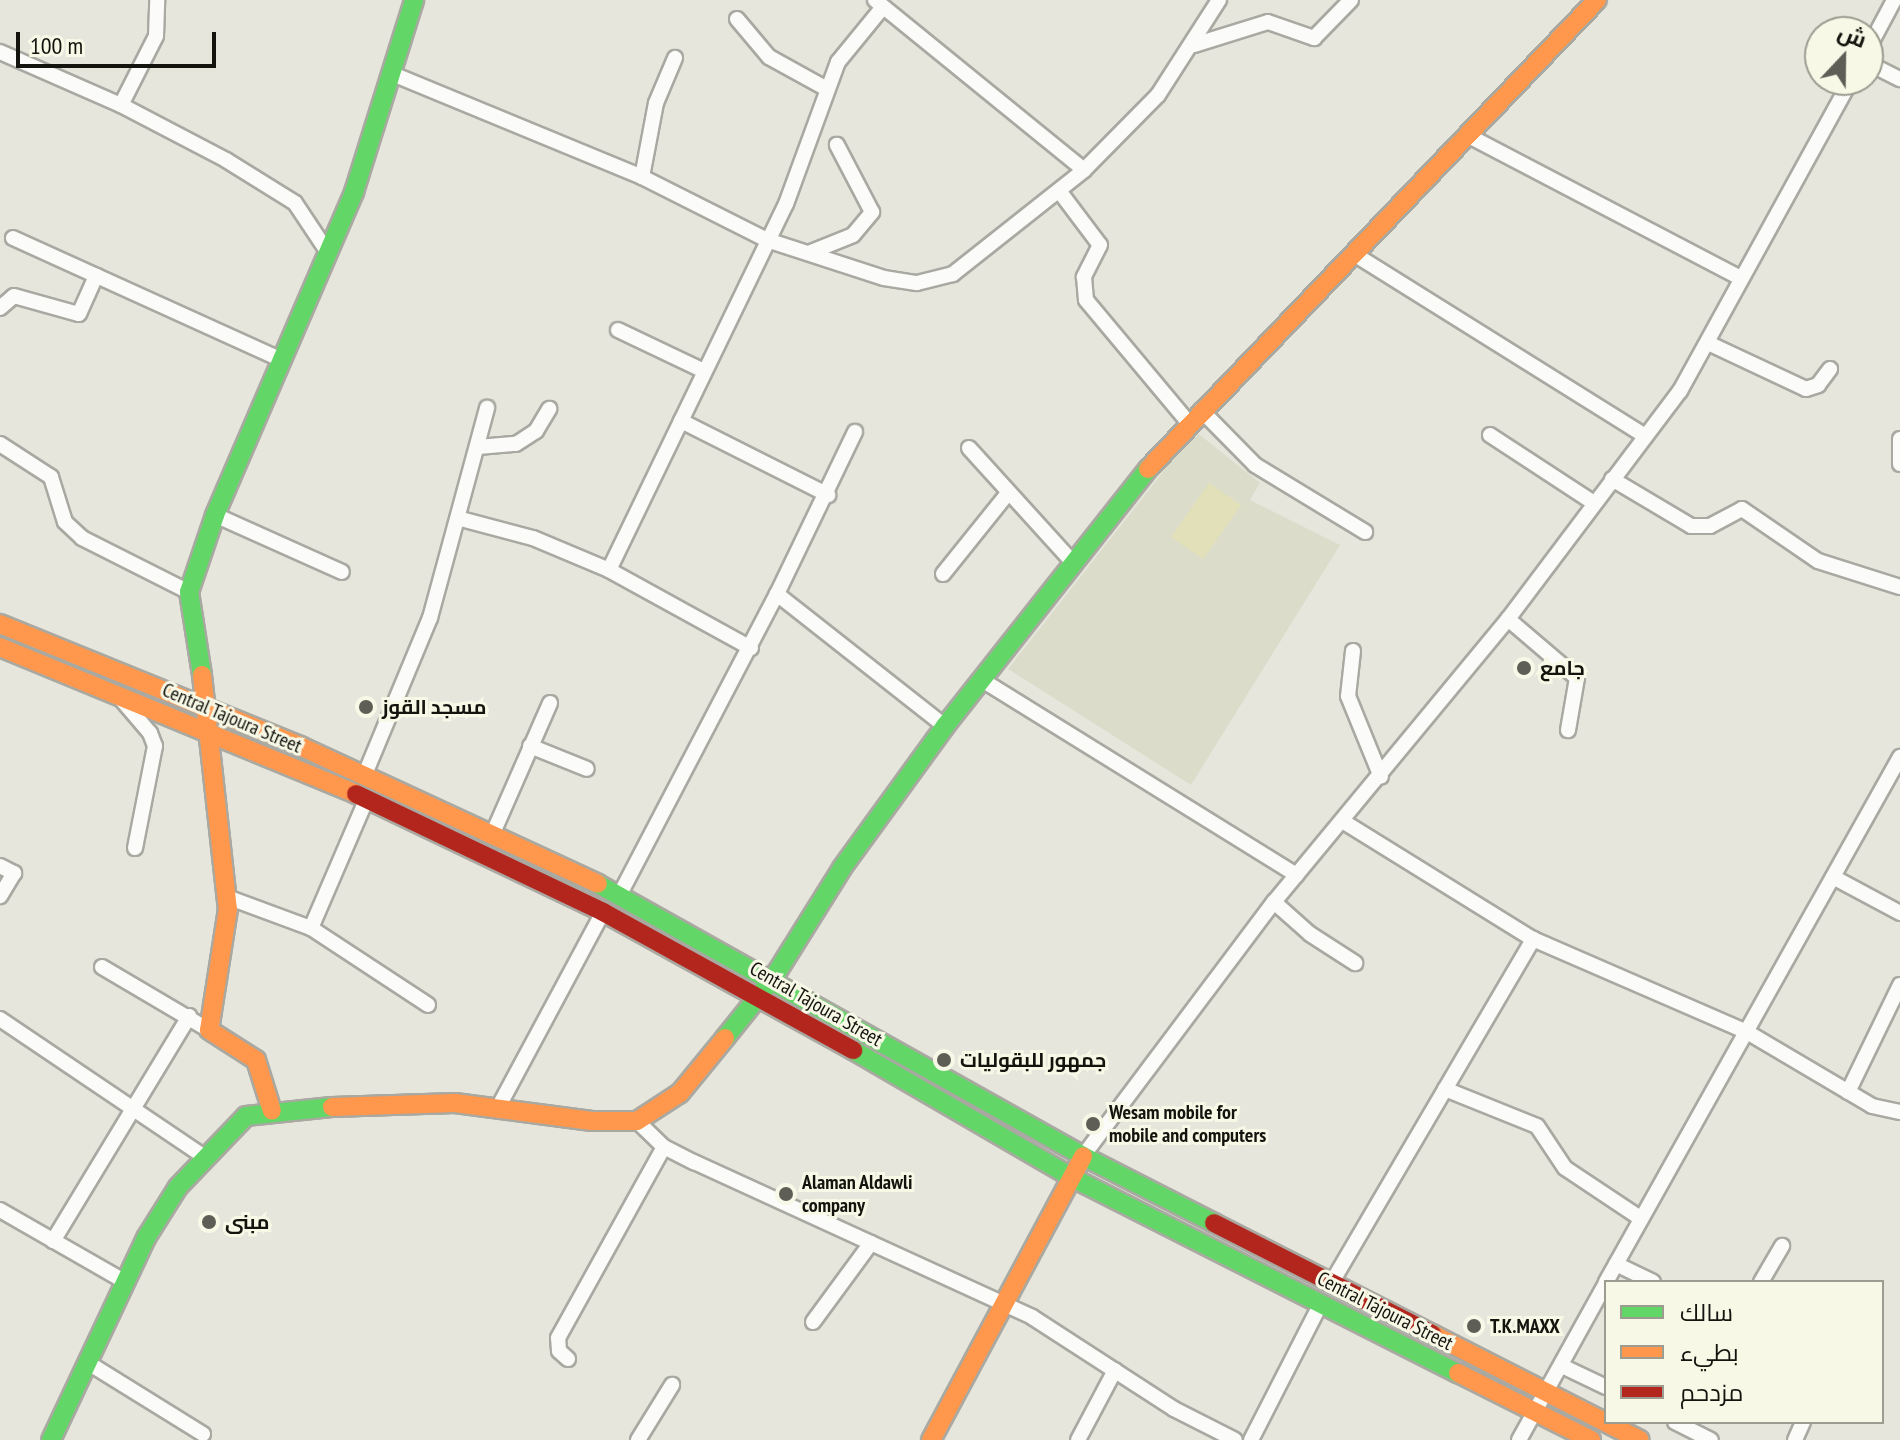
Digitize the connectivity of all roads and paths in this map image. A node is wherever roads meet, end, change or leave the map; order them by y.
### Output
1 (157, 0) edge
2 (414, 0) edge
3 (1219, 0) edge
4 (1351, 0) edge
5 (1597, 0) edge
6 (1894, 0) edge
7 (879, 3) edge
8 (737, 19) dead end
9 (1884, 19) edge
10 (1194, 45) junction
11 (0, 52) edge
12 (675, 58) dead end
13 (390, 73) junction
14 (827, 89) junction
15 (1842, 96) edge
16 (121, 105) junction
17 (1467, 135) junction
18 (837, 145) dead end
19 (1084, 170) junction
20 (642, 177) junction
21 (1060, 192) junction
22 (13, 238) dead end
23 (767, 240) junction
24 (811, 252) junction
25 (329, 254) junction
26 (1354, 254) junction
27 (96, 276) junction
28 (1739, 277) junction
29 (0, 308) edge
30 (618, 330) dead end
31 (1708, 343) junction
32 (282, 360) junction
33 (1830, 369) dead end
34 (702, 370) junction
35 (487, 408) dead end
36 (549, 409) dead end
37 (1195, 416) junction
38 (681, 421) junction
39 (855, 432) dead end
40 (1490, 435) dead end
41 (1645, 436) junction
42 (1900, 439) edge
43 (0, 444) edge
44 (478, 447) junction
45 (969, 448) dead end
46 (1900, 464) edge
47 (1612, 479) junction
48 (1009, 492) junction
49 (828, 495) junction
50 (1594, 503) junction
51 (215, 515) junction
52 (461, 519) junction
53 (1365, 532) dead end
54 (1074, 564) junction
55 (609, 570) junction
56 (342, 572) dead end
57 (943, 574) dead end
58 (1900, 587) edge
59 (189, 592) junction
60 (777, 594) junction
61 (1508, 619) junction
62 (0, 624) edge
63 (0, 647) edge
64 (751, 648) junction
65 (1353, 651) dead end
66 (982, 680) junction
67 (116, 693) junction
68 (550, 703) dead end
69 (207, 708) junction
70 (945, 726) junction
71 (1568, 730) dead end
72 (212, 735) junction
73 (530, 746) junction
74 (1900, 757) edge
75 (587, 769) dead end
76 (365, 774) junction
77 (1381, 777) junction
78 (366, 800) junction
79 (1344, 822) junction
80 (493, 833) junction
81 (135, 848) dead end
82 (0, 866) edge
83 (1297, 875) junction
84 (1833, 877) junction
85 (620, 894) junction
86 (0, 896) edge
87 (227, 897) junction
88 (1274, 902) junction
89 (603, 912) junction
90 (1900, 913) edge
91 (311, 928) junction
92 (1533, 939) junction
93 (1355, 963) dead end
94 (102, 967) dead end
95 (774, 977) junction
96 (1900, 985) edge
97 (760, 996) junction
98 (428, 1005) dead end
99 (189, 1016) junction
100 (0, 1019) edge
101 (209, 1030) junction
102 (1747, 1032) junction
103 (1445, 1089) junction
104 (1848, 1092) junction
105 (132, 1105) junction
106 (499, 1106) junction
107 (272, 1111) junction
108 (1900, 1112) edge
109 (637, 1121) junction
110 (664, 1147) junction
111 (203, 1156) junction
112 (1083, 1156) junction
113 (1071, 1177) junction
114 (0, 1210) edge
115 (1640, 1218) junction
116 (53, 1241) junction
117 (871, 1243) junction
118 (1782, 1246) dead end
119 (1616, 1264) junction
120 (1607, 1280) edge
121 (1649, 1280) edge
122 (1762, 1280) edge
123 (124, 1281) junction
124 (1332, 1282) junction
125 (1604, 1286) edge
126 (1002, 1301) junction
127 (1321, 1303) junction
128 (813, 1322) dead end
129 (568, 1359) dead end
130 (90, 1364) junction
131 (1562, 1366) junction
132 (1115, 1370) junction
133 (672, 1385) dead end
134 (1604, 1386) edge
135 (1546, 1391) junction
136 (1535, 1411) junction
137 (1604, 1421) edge
138 (1609, 1424) edge
139 (1679, 1424) edge
140 (203, 1434) dead end
141 (51, 1440) edge
142 (638, 1440) edge
143 (931, 1440) edge
144 (1078, 1440) edge
145 (1235, 1440) edge
146 (1251, 1440) edge
147 (1519, 1440) edge
148 (1591, 1440) edge
149 (1640, 1440) edge
150 (1711, 1440) edge

1 - 16 street
2 - 13 main road
3 - 10 street
4 - 10 street
5 - 17 main road
6 - 9 street
7 - 14 street
7 - 19 street
8 - 14 street
10 - 19 street
11 - 16 street
12 - 20 street
13 - 20 street
13 - 25 main road
14 - 23 street
15 - 28 street
16 - 25 street
17 - 26 main road
17 - 28 street
18 - 24 street
19 - 21 street
20 - 23 street
21 - 24 street
21 - 37 street
22 - 27 street
23 - 24 street
23 - 34 street
25 - 32 main road
26 - 37 main road
26 - 41 street
27 - 29 street
27 - 32 street
28 - 31 street
30 - 34 street
31 - 33 street
31 - 41 street
32 - 51 main road
34 - 38 street
35 - 44 street
36 - 44 street
37 - 53 street
37 - 54 main road
38 - 49 street
38 - 55 street
39 - 49 street
40 - 50 street
41 - 47 street
42 - 46 street
43 - 59 street
44 - 52 street
45 - 48 street
47 - 50 street
47 - 58 street
48 - 54 street
48 - 57 street
49 - 60 street
50 - 61 street
51 - 56 street
51 - 59 main road
52 - 55 street
52 - 76 street
54 - 66 main road
55 - 64 street
59 - 69 main road
60 - 64 street
60 - 70 street
61 - 71 street
61 - 77 street
62 - 69 main road
63 - 67 main road, Central Tajoura Street
64 - 85 street
65 - 77 street
66 - 70 main road
66 - 83 street
67 - 72 main road, Central Tajoura Street
67 - 81 street
68 - 73 street
69 - 72 main road
69 - 76 main road
70 - 95 main road
72 - 78 main road, Central Tajoura Street
72 - 87 main road
73 - 75 street
73 - 80 street
74 - 84 street
76 - 80 main road
77 - 79 street
78 - 89 main road, Central Tajoura Street
78 - 91 street
79 - 83 street
79 - 92 street
80 - 85 main road
82 - 86 street
83 - 88 street
84 - 90 street
84 - 102 street
85 - 95 main road
87 - 91 street
87 - 101 main road
88 - 93 street
88 - 112 street
89 - 97 main road, Central Tajoura Street
89 - 106 street
91 - 98 street
92 - 102 street
92 - 103 street
94 - 99 street
95 - 97 main road
95 - 112 main road
96 - 104 street
97 - 109 main road
97 - 113 main road, Central Tajoura Street
99 - 101 street
99 - 105 street
100 - 105 street
101 - 107 main road
102 - 104 street
102 - 115 street
103 - 115 street
103 - 124 street
104 - 108 street
105 - 111 street
105 - 116 street
106 - 107 main road
106 - 109 main road
107 - 111 main road
109 - 110 street
110 - 117 street
110 - 129 street
111 - 123 main road
112 - 113 main road
112 - 124 main road
113 - 126 main road
113 - 127 main road, Central Tajoura Street
114 - 116 street
115 - 119 street
116 - 123 street
117 - 126 street
117 - 128 street
118 - 122 street
119 - 120 street
119 - 121 street
123 - 130 main road
124 - 135 main road
125 - 131 street
126 - 132 street
126 - 143 main road
127 - 136 main road, Central Tajoura Street
127 - 146 street
130 - 140 street
130 - 141 main road
131 - 134 street
131 - 135 street
132 - 144 street
132 - 145 street
133 - 142 street
135 - 136 street
135 - 137 main road
136 - 147 street
136 - 148 main road, Central Tajoura Street
138 - 149 main road
139 - 150 street

